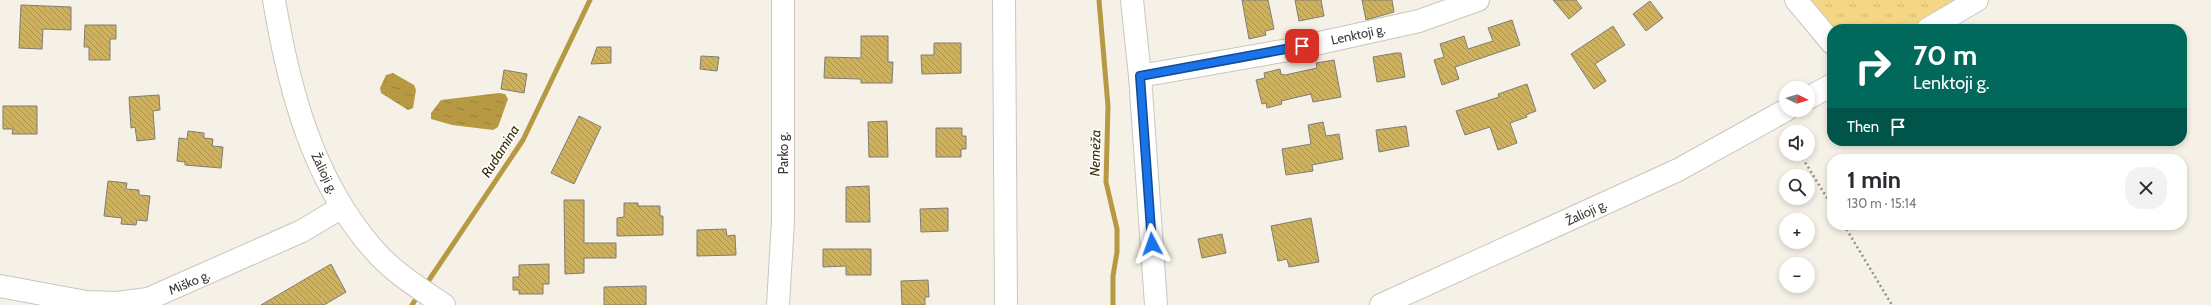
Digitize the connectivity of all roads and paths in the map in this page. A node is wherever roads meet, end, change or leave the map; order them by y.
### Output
1 (274, 0) edge
2 (783, 0) edge
3 (1004, 0) edge
4 (1132, 0) edge
5 (1478, 0) edge
6 (1796, 0) edge
7 (1977, 0) edge
8 (1936, 24) edge
9 (1827, 36) edge
10 (1140, 76) junction
11 (1827, 88) edge
12 (1815, 94) edge
13 (1779, 114) edge
14 (1804, 161) edge
15 (1827, 198) edge
16 (342, 207) junction
17 (1847, 230) edge
18 (0, 286) edge
19 (439, 302) edge
20 (778, 305) edge
21 (1006, 305) edge
22 (1156, 305) edge
23 (1381, 305) edge
24 (1892, 305) edge

1 - 16 street, Žalioji g.
2 - 20 street, Parko g.
3 - 21 street
4 - 10 street
5 - 10 street, Lenktoji g.
6 - 9 street
7 - 8 street
10 - 22 street
11 - 12 street
13 - 23 street, Žalioji g.
14 - 15 path
16 - 18 street, Miško g.
16 - 19 street, Žalioji g.
17 - 24 path

